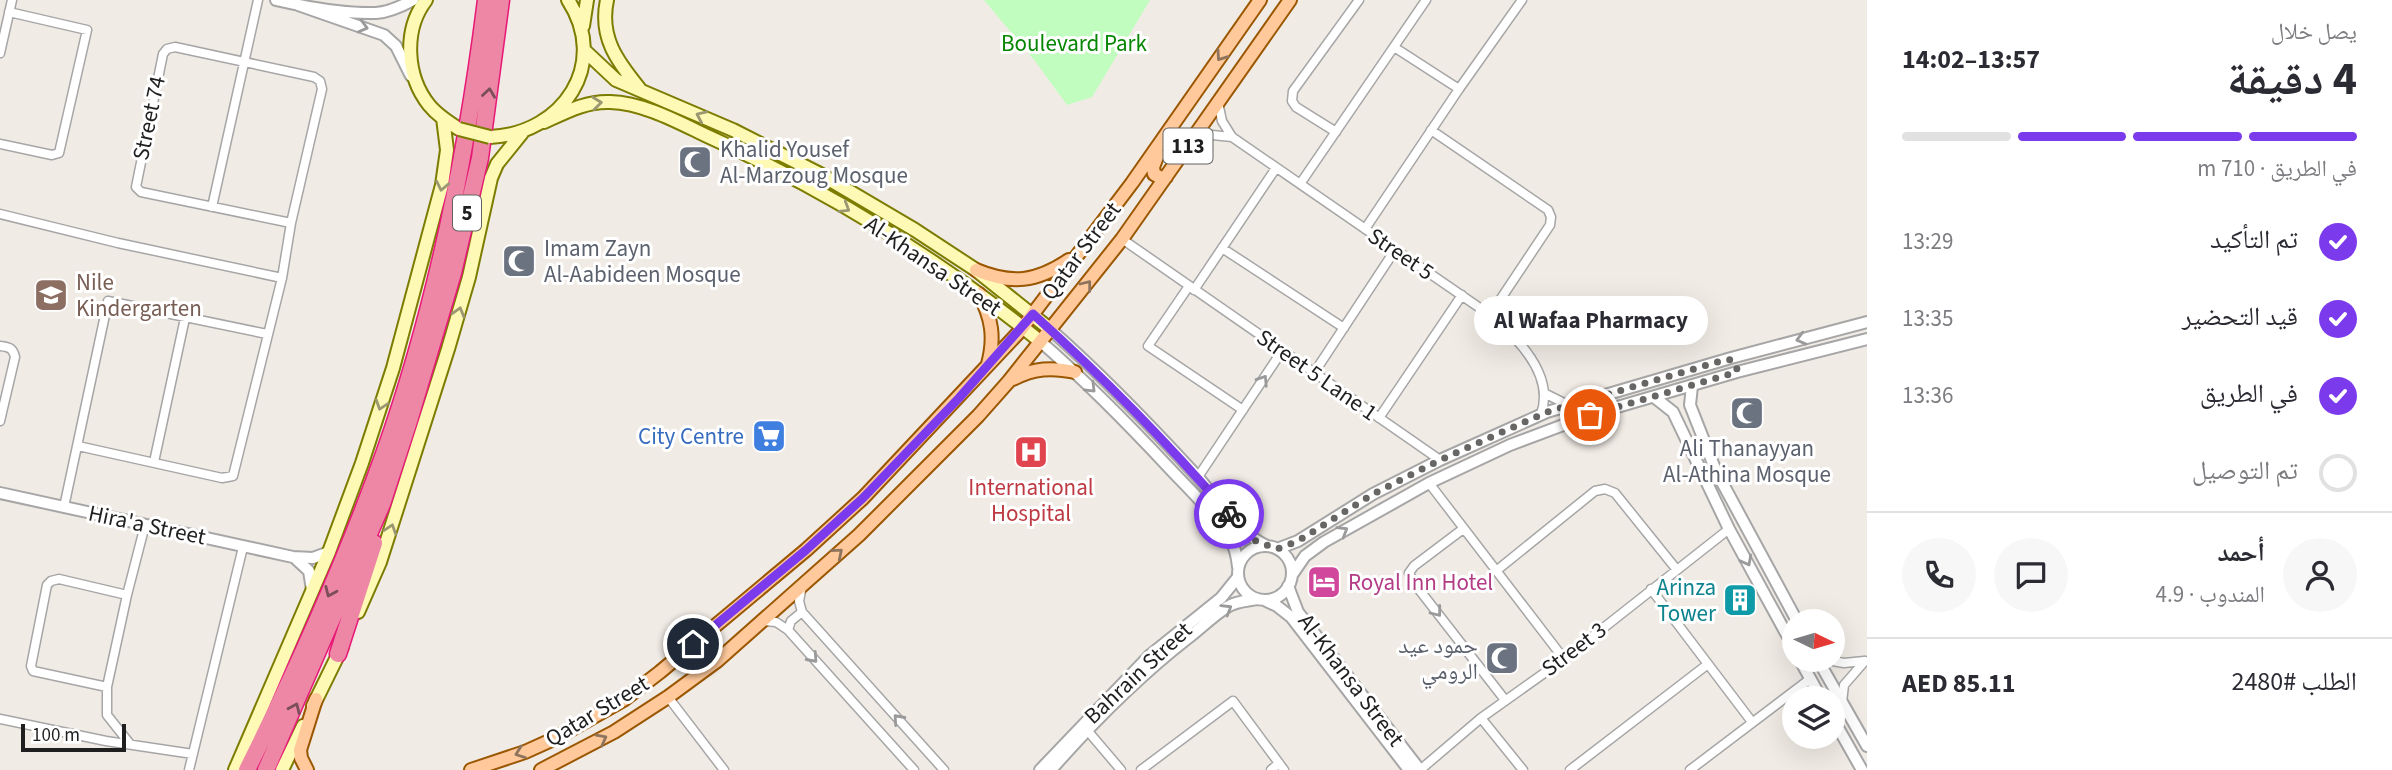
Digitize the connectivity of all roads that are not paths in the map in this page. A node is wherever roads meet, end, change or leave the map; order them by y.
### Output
1 (12, 0) edge
2 (258, 0) edge
3 (276, 0) edge
4 (413, 0) edge
5 (426, 0) edge
6 (486, 0) edge
7 (501, 0) edge
8 (568, 0) edge
9 (587, 0) edge
10 (607, 0) edge
11 (1260, 0) edge
12 (1275, 0) edge
13 (1290, 0) edge
14 (1359, 0) edge
15 (1426, 0) edge
16 (1522, 0) edge
17 (298, 5) junction
18 (9, 12) junction
19 (1250, 15) junction
20 (582, 34) junction
21 (1394, 47) junction
22 (584, 50) junction
23 (1253, 52) junction
24 (0, 53) edge
25 (244, 61) junction
26 (1459, 89) junction
27 (642, 90) junction
28 (420, 91) junction
29 (1218, 102) junction
30 (443, 118) junction
31 (544, 122) junction
32 (1431, 130) junction
33 (1336, 132) junction
34 (522, 133) junction
35 (1164, 137) junction
36 (1232, 137) junction
37 (1193, 139) junction
38 (0, 144) edge
39 (1276, 168) junction
40 (1166, 177) junction
41 (1132, 183) junction
42 (1300, 184) junction
43 (212, 207) junction
44 (1141, 212) junction
45 (0, 214) edge
46 (291, 223) junction
47 (1365, 229) junction
48 (1122, 239) junction
49 (1085, 246) junction
50 (1222, 248) junction
51 (1395, 250) junction
52 (976, 270) junction
53 (282, 278) junction
54 (1191, 288) junction
55 (979, 294) junction
56 (1462, 295) junction
57 (1033, 314) junction
58 (1490, 315) junction
59 (185, 318) junction
60 (1867, 322) edge
61 (1023, 327) junction
62 (1343, 328) junction
63 (1051, 330) junction
64 (267, 334) junction
65 (1867, 339) edge
66 (1041, 342) junction
67 (0, 346) edge
68 (1282, 351) junction
69 (1752, 352) junction
70 (1728, 359) junction
71 (988, 366) junction
72 (1753, 368) junction
73 (1075, 372) junction
74 (1737, 372) junction
75 (1314, 373) junction
76 (1009, 381) junction
77 (1692, 386) junction
78 (1546, 394) junction
79 (1654, 397) junction
80 (1569, 405) junction
81 (1243, 411) junction
82 (1541, 414) junction
83 (1379, 418) junction
84 (1696, 419) junction
85 (0, 421) edge
86 (1681, 430) junction
87 (78, 446) junction
88 (1440, 460) junction
89 (154, 462) junction
90 (1198, 477) junction
91 (880, 479) junction
92 (1429, 484) junction
93 (0, 493) edge
94 (1373, 494) junction
95 (382, 504) junction
96 (64, 507) junction
97 (1376, 512) junction
98 (145, 525) junction
99 (1463, 529) junction
100 (1729, 529) junction
101 (859, 535) junction
102 (243, 547) junction
103 (1272, 547) junction
104 (329, 552) junction
105 (293, 557) junction
106 (1677, 570) junction
107 (1496, 571) junction
108 (1238, 572) junction
109 (1290, 580) junction
110 (803, 583) junction
111 (1651, 589) junction
112 (312, 590) junction
113 (127, 595) junction
114 (1261, 600) junction
115 (1791, 609) edge
116 (802, 612) junction
117 (760, 621) junction
118 (1782, 626) edge
119 (788, 630) junction
120 (338, 654) junction
121 (1564, 659) junction
122 (1866, 661) edge
123 (1845, 663) edge
124 (1708, 664) junction
125 (1806, 672) edge
126 (1810, 679) junction
127 (1814, 686) edge
128 (1844, 686) edge
129 (107, 687) junction
130 (668, 697) junction
131 (316, 699) junction
132 (1505, 700) junction
133 (1845, 707) edge
134 (1481, 718) junction
135 (0, 719) edge
136 (1752, 722) junction
137 (1087, 730) junction
138 (1845, 741) edge
139 (130, 744) junction
140 (1867, 746) edge
141 (193, 754) junction
142 (1282, 767) edge
143 (189, 770) edge
144 (235, 770) edge
145 (247, 770) edge
146 (266, 770) edge
147 (282, 770) edge
148 (307, 770) edge
149 (471, 770) edge
150 (541, 770) edge
151 (724, 770) edge
152 (914, 770) edge
153 (944, 770) edge
154 (1040, 770) edge
155 (1051, 770) edge
156 (1121, 770) edge
157 (1141, 770) edge
158 (1270, 770) edge
159 (1409, 770) edge
160 (1420, 770) edge
161 (1523, 770) edge
162 (1570, 770) edge
163 (1690, 770) edge
164 (1862, 770) edge

1 - 18 street
2 - 25 street
3 - 17 street
4 - 17 street
5 - 28 main road
6 -> 145 highway, 5
95 -> 7 highway, 5
8 - 20 main road
9 - 20 main road
10 - 27 main road
11 - 19 main road, Qatar Street / 113
12 - 13 main road
13 - 23 main road, Qatar Street / 113
14 - 33 street
15 - 21 street
16 - 26 street
17 -> 28 street
18 - 24 street
18 - 38 street
19 - 23 main road
19 -> 35 main road, Qatar Street / 113
20 - 22 main road
21 - 26 street
21 - 33 street
22 - 27 main road, Al-Khansa Street
22 - 31 main road
23 - 29 main road, Qatar Street / 113
25 - 43 street
25 - 43 street, Street 74
25 - 46 street, Street 74
26 - 32 street
52 -> 27 main road, Al-Khansa Street
28 - 30 main road
29 - 36 street
29 - 37 main road, Qatar Street / 113
30 - 34 main road, bridge
30 -> 104 main road
31 - 34 main road, Al-Khansa Street
31 -> 55 main road, Al-Khansa Street
32 - 47 street
32 - 58 street
33 - 42 street
120 -> 34 main road
35 - 40 main road
35 - 41 main road, Qatar Street / 113
36 - 37 street
36 - 39 street, Street 5
37 - 40 main road, Qatar Street / 113
39 - 42 street, Street 5
39 - 50 street
40 - 44 main road, Qatar Street / 113
41 - 44 main road
41 - 49 main road, Qatar Street / 113
42 - 47 street, Street 5
43 - 46 street, Street 74
44 - 48 main road, Qatar Street / 113
45 - 53 street
46 - 53 street, Street 74
47 - 51 street, Street 5
48 - 54 street, Street 5 Lane 1
63 -> 48 main road, Qatar Street / 113
49 - 52 main road
49 - 57 main road, Qatar Street / 113
50 - 54 street
50 - 62 street
51 - 56 street, Street 5
51 - 62 street
52 - 57 main road, Al-Khansa Street
53 - 64 street, Street 74
54 - 68 street, Street 5 Lane 1
54 - 81 street
55 - 61 main road, Al-Khansa Street
55 - 71 main road
56 - 58 street, Street 5
56 - 83 street
57 - 61 main road, Qatar Street / 113
57 - 63 main road, Al-Khansa Street
58 - 78 street, Street 5
59 - 64 street
59 - 87 street
59 - 89 street
60 -> 69 street
61 - 66 main road, Al-Khansa Street
61 - 71 main road, Qatar Street / 113
62 - 75 street
63 - 66 main road, Qatar Street / 113
63 - 90 street, Al-Khansa Street
64 - 89 street, Street 74
65 - 72 street
66 - 73 street, Al-Khansa Street
66 - 76 main road, Qatar Street / 113
67 - 85 street
68 - 75 street, Street 5 Lane 1
81 -> 68 street
69 - 70 street
69 - 72 street
70 - 74 street
70 - 80 street
71 - 91 main road, Qatar Street / 113
72 - 74 street
73 - 76 main road
73 -> 108 street, Al-Khansa Street
74 - 77 street
75 - 83 street, Street 5 Lane 1
76 - 101 main road, Qatar Street / 113
77 - 79 street
77 - 84 street
78 - 80 street
78 - 82 street
79 - 86 street
79 - 92 street
80 - 82 street
81 - 90 street
82 - 88 street
83 - 88 street, Street 5 Lane 1
84 - 86 street
84 - 115 street
86 - 100 street
87 - 89 street
87 - 96 street
88 - 94 street
90 - 103 street, Al-Khansa Street
91 - 101 main road
91 -> 149 main road, Qatar Street / 113
92 - 97 street
92 - 99 street
93 - 96 street, Hira'a Street
94 - 97 street
94 - 103 street
95 - 120 highway
146 -> 95 highway, 5
96 - 98 street, Hira'a Street
109 -> 97 street
98 - 102 street, Hira'a Street
98 - 113 street
99 - 107 street
99 -> 132 street
100 - 106 street, Street 3
100 -> 118 street
110 -> 101 main road, Qatar Street / 113
102 - 105 street, Hira'a Street
102 - 141 street
103 - 108 street
103 - 109 street
104 - 105 street, Hira'a Street
104 - 112 main road
105 - 112 street
106 - 107 street
106 - 111 street, Street 3
107 - 121 street
108 - 114 street
108 - 154 street, Bahrain Street
109 - 114 street
109 - 160 street, Al-Khansa Street
110 - 116 street
110 - 117 main road, Qatar Street / 113
111 - 121 street, Street 3
111 - 124 street
112 - 144 main road
113 - 129 street
113 - 129 street
137 -> 114 street, Bahrain Street
114 - 159 street, Al-Khansa Street
116 - 119 street
153 -> 116 street
117 - 119 street
117 - 130 main road, Qatar Street / 113
119 -> 152 street
120 - 131 main road
121 - 132 street, Street 3
122 - 123 street
122 - 128 street
124 - 136 street
124 - 162 street
125 - 126 street
126 - 127 street
126 - 136 street
129 - 139 street
150 -> 130 main road, Qatar Street / 113
130 - 151 street
131 - 147 main road
131 - 148 main road
132 - 134 street, Street 3
133 - 140 street
134 - 160 street, Street 3
134 - 161 street
135 - 139 street
136 - 163 street
137 - 155 street, Bahrain Street
137 - 156 street
138 - 164 street
139 - 141 street
141 - 143 street
142 - 157 street
142 - 158 street

